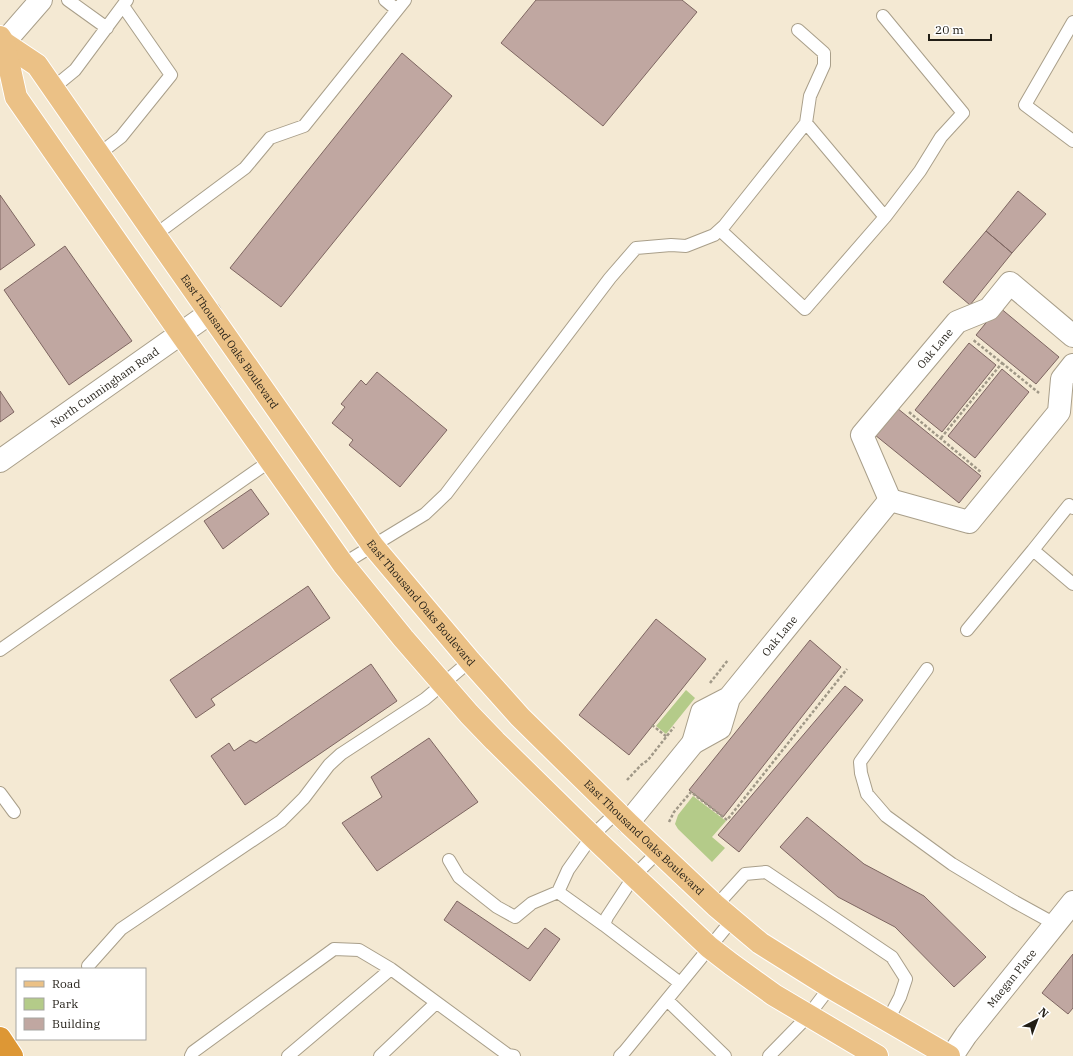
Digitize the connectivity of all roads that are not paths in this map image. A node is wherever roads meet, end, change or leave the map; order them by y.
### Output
1 (41, 0) edge
2 (68, 0) edge
3 (385, 0) edge
4 (405, 0) edge
5 (125, 3) edge
6 (397, 10) junction
7 (883, 16) dead end
8 (1073, 22) edge
9 (107, 28) junction
10 (798, 30) dead end
11 (1, 42) edge
12 (53, 88) junction
13 (806, 123) junction
14 (1073, 141) edge
15 (99, 154) junction
16 (885, 217) junction
17 (720, 230) junction
18 (154, 235) junction
19 (210, 313) junction
20 (181, 334) junction
21 (1073, 336) edge
22 (1073, 365) edge
23 (270, 460) junction
24 (0, 461) edge
25 (890, 500) junction
26 (1072, 504) edge
27 (373, 546) junction
28 (1033, 550) junction
29 (343, 564) junction
30 (1073, 584) edge
31 (967, 630) dead end
32 (0, 650) edge
33 (470, 661) junction
34 (927, 669) dead end
35 (443, 684) junction
36 (0, 793) edge
37 (14, 812) dead end
38 (622, 817) junction
39 (592, 836) junction
40 (658, 851) junction
41 (449, 860) dead end
42 (634, 876) junction
43 (558, 892) junction
44 (1073, 902) edge
45 (724, 913) junction
46 (1055, 924) junction
47 (604, 925) junction
48 (709, 947) junction
49 (88, 966) dead end
50 (390, 969) junction
51 (680, 983) junction
52 (830, 987) junction
53 (667, 1000) junction
54 (436, 1003) junction
55 (808, 1016) junction
56 (888, 1020) junction
57 (0, 1038) edge
58 (12, 1056) edge
59 (191, 1056) edge
60 (288, 1056) edge
61 (380, 1056) edge
62 (509, 1056) edge
63 (620, 1056) edge
64 (725, 1056) edge
65 (769, 1056) edge
66 (878, 1056) edge
67 (951, 1056) edge

1 - 11 street
2 - 9 lane
3 - 6 lane
4 - 6 lane
5 - 9 lane
5 - 15 lane
6 - 18 lane
7 - 16 lane
8 - 14 lane
9 - 12 lane
10 - 13 lane
11 - 12 main road, East Thousand Oaks Boulevard
11 - 20 main road
12 - 15 main road, East Thousand Oaks Boulevard
13 - 16 lane
13 - 17 lane
15 - 18 main road, East Thousand Oaks Boulevard
16 - 17 lane
17 - 27 lane
18 - 19 main road, East Thousand Oaks Boulevard
19 - 20 street, North Cunningham Road
19 - 27 main road, East Thousand Oaks Boulevard
20 - 23 main road
20 - 24 street, North Cunningham Road
21 - 25 street, Oak Lane
22 - 25 street
23 - 29 main road
23 - 32 lane
25 - 38 street, Oak Lane
26 - 28 lane
27 - 29 lane
27 - 33 main road, East Thousand Oaks Boulevard
28 - 30 lane
28 - 31 lane
29 - 35 main road
33 - 35 lane
33 - 38 main road, East Thousand Oaks Boulevard
34 - 46 lane
35 - 39 main road
35 - 49 lane
36 - 37 lane
38 - 39 lane
38 - 40 main road, East Thousand Oaks Boulevard
39 - 42 main road
39 - 43 lane
40 - 42 lane
40 - 45 main road, East Thousand Oaks Boulevard
41 - 43 lane
42 - 47 lane
42 - 48 main road
43 - 47 lane
44 - 46 street, Maegan Place
45 - 48 lane
45 - 52 main road, East Thousand Oaks Boulevard
45 - 56 lane
46 - 67 street, Maegan Place
47 - 51 lane
48 - 51 lane
48 - 55 main road
50 - 54 lane
50 - 59 lane
50 - 60 lane
51 - 53 lane
52 - 55 lane
52 - 56 main road, East Thousand Oaks Boulevard
53 - 63 lane
53 - 64 lane
54 - 61 lane
54 - 62 lane
55 - 65 lane
55 - 66 main road
56 - 67 main road, East Thousand Oaks Boulevard
57 - 58 highway

